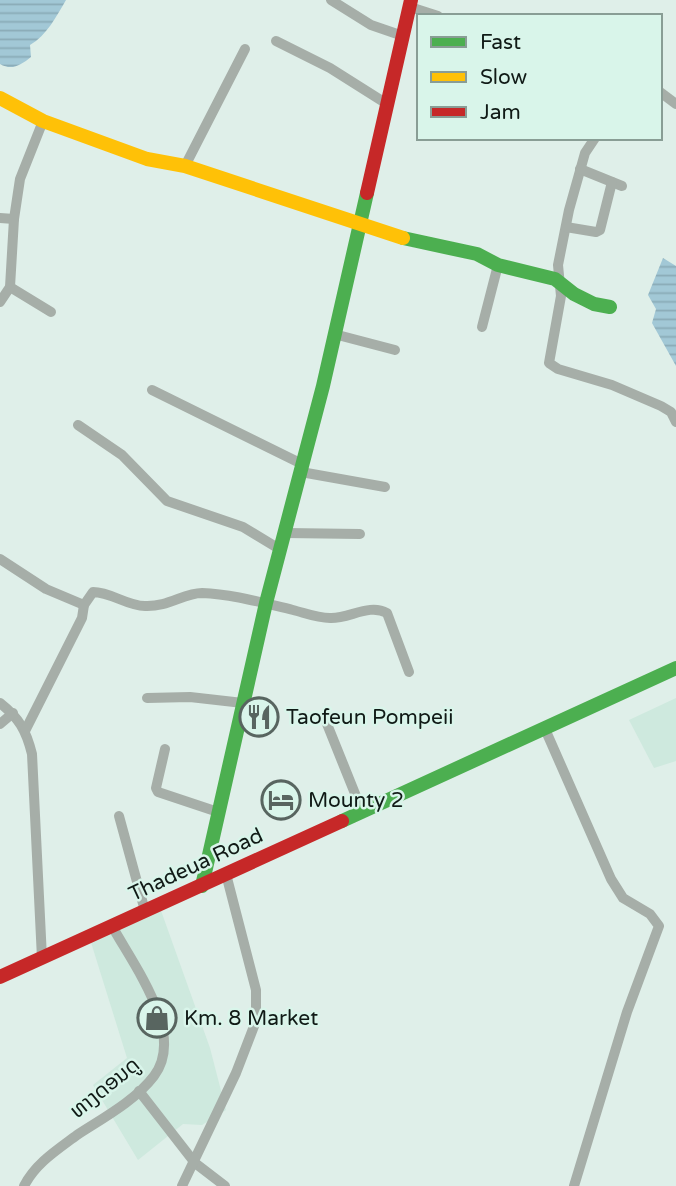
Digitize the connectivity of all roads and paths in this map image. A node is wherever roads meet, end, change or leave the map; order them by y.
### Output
1 (331, 0) edge
2 (411, 3) edge
3 (434, 14) edge
4 (403, 36) junction
5 (275, 41) dead end
6 (245, 49) dead end
7 (0, 98) edge
8 (387, 104) junction
9 (43, 121) junction
10 (594, 140) edge
11 (185, 166) junction
12 (580, 169) junction
13 (0, 218) edge
14 (14, 219) junction
15 (358, 226) junction
16 (566, 227) junction
17 (498, 265) junction
18 (558, 282) junction
19 (10, 287) junction
20 (0, 302) edge
21 (610, 307) dead end
22 (51, 312) dead end
23 (482, 327) dead end
24 (334, 334) junction
25 (395, 350) dead end
26 (152, 390) dead end
27 (676, 422) edge
28 (78, 425) dead end
29 (302, 468) junction
30 (385, 487) dead end
31 (286, 533) junction
32 (359, 534) dead end
33 (281, 550) junction
34 (0, 559) edge
35 (266, 604) junction
36 (84, 605) junction
37 (676, 668) edge
38 (409, 672) dead end
39 (148, 698) dead end
40 (0, 703) edge
41 (243, 703) junction
42 (13, 713) junction
43 (326, 719) dead end
44 (0, 724) edge
45 (545, 729) junction
46 (25, 731) junction
47 (165, 749) dead end
48 (362, 811) junction
49 (218, 812) junction
50 (119, 816) dead end
51 (226, 874) junction
52 (202, 886) junction
53 (145, 911) junction
54 (112, 926) junction
55 (42, 958) junction
56 (0, 977) edge
57 (139, 1091) junction
58 (195, 1163) junction
59 (24, 1186) edge
60 (182, 1186) edge
61 (225, 1186) edge
62 (574, 1186) edge

1 - 4 street
2 - 3 street
2 - 4 street
4 - 8 street
5 - 8 street
6 - 11 street
7 - 9 street
8 - 15 street
9 - 11 street
9 - 14 street
10 - 12 street
11 - 15 street
12 - 16 street
12 - 16 street
13 - 14 street
14 - 19 street
15 - 17 street
15 - 24 street
16 - 18 street
17 - 18 street
17 - 23 street
18 - 21 street
18 - 27 street
19 - 20 street
19 - 22 street
24 - 25 street
24 - 29 street
26 - 29 street
28 - 33 street
29 - 30 street
29 - 31 street
31 - 32 street
31 - 33 street
33 - 35 street
34 - 36 street
35 - 36 street
35 - 38 street
35 - 41 street
36 - 46 street
37 - 45 street, Thadeua Road
39 - 41 street
40 - 42 street
41 - 49 street
42 - 44 street
42 - 46 street
43 - 48 street
45 - 48 street, Thadeua Road
45 - 62 street
46 - 55 street
47 - 49 street
48 - 51 street, Thadeua Road
49 - 52 street
50 - 53 street
51 - 52 street, Thadeua Road
51 - 58 street
52 - 53 street, Thadeua Road
53 - 54 street, Thadeua Road
54 - 55 street, Thadeua Road
54 - 57 street, ທາງດອນດູ
55 - 56 street, Thadeua Road
57 - 58 street
57 - 59 street, ທາງດອນດູ
58 - 60 street
58 - 61 street

